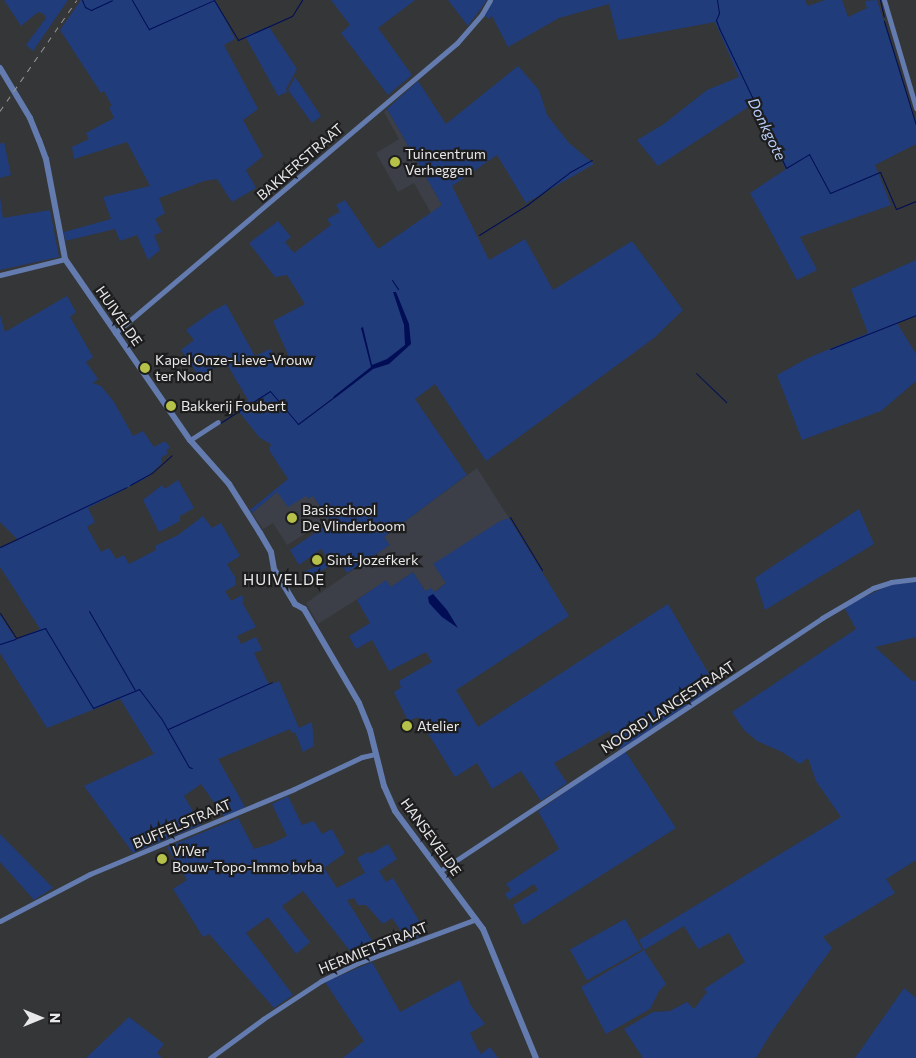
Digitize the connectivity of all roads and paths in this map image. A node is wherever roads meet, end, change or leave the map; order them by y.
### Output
1 (490, 0) edge
2 (884, 0) edge
3 (0, 68) edge
4 (916, 108) edge
5 (65, 259) junction
6 (0, 275) edge
7 (115, 333) junction
8 (218, 422) dead end
9 (190, 440) junction
10 (916, 579) edge
11 (315, 627) joint
12 (375, 754) junction
13 (440, 871) junction
14 (476, 919) junction
15 (0, 921) edge
16 (210, 1058) edge
17 (536, 1058) edge

1 - 7 street, BAKKERSTRAAT
2 - 4 street
3 - 5 street, HUIVELDE
5 - 6 street
5 - 7 street, HUIVELDE
7 - 9 street, HUIVELDE
8 - 9 street
9 - 11 street, HUIVELDE
10 - 13 street, NOORD LANGESTRAAT
11 - 12 street, HANSEVELDE
12 - 13 street, HANSEVELDE
12 - 15 street, BUFFELSTRAAT
13 - 14 street, HANSEVELDE
14 - 16 street, HERMIETSTRAAT
14 - 17 street, HANSEVELDE

